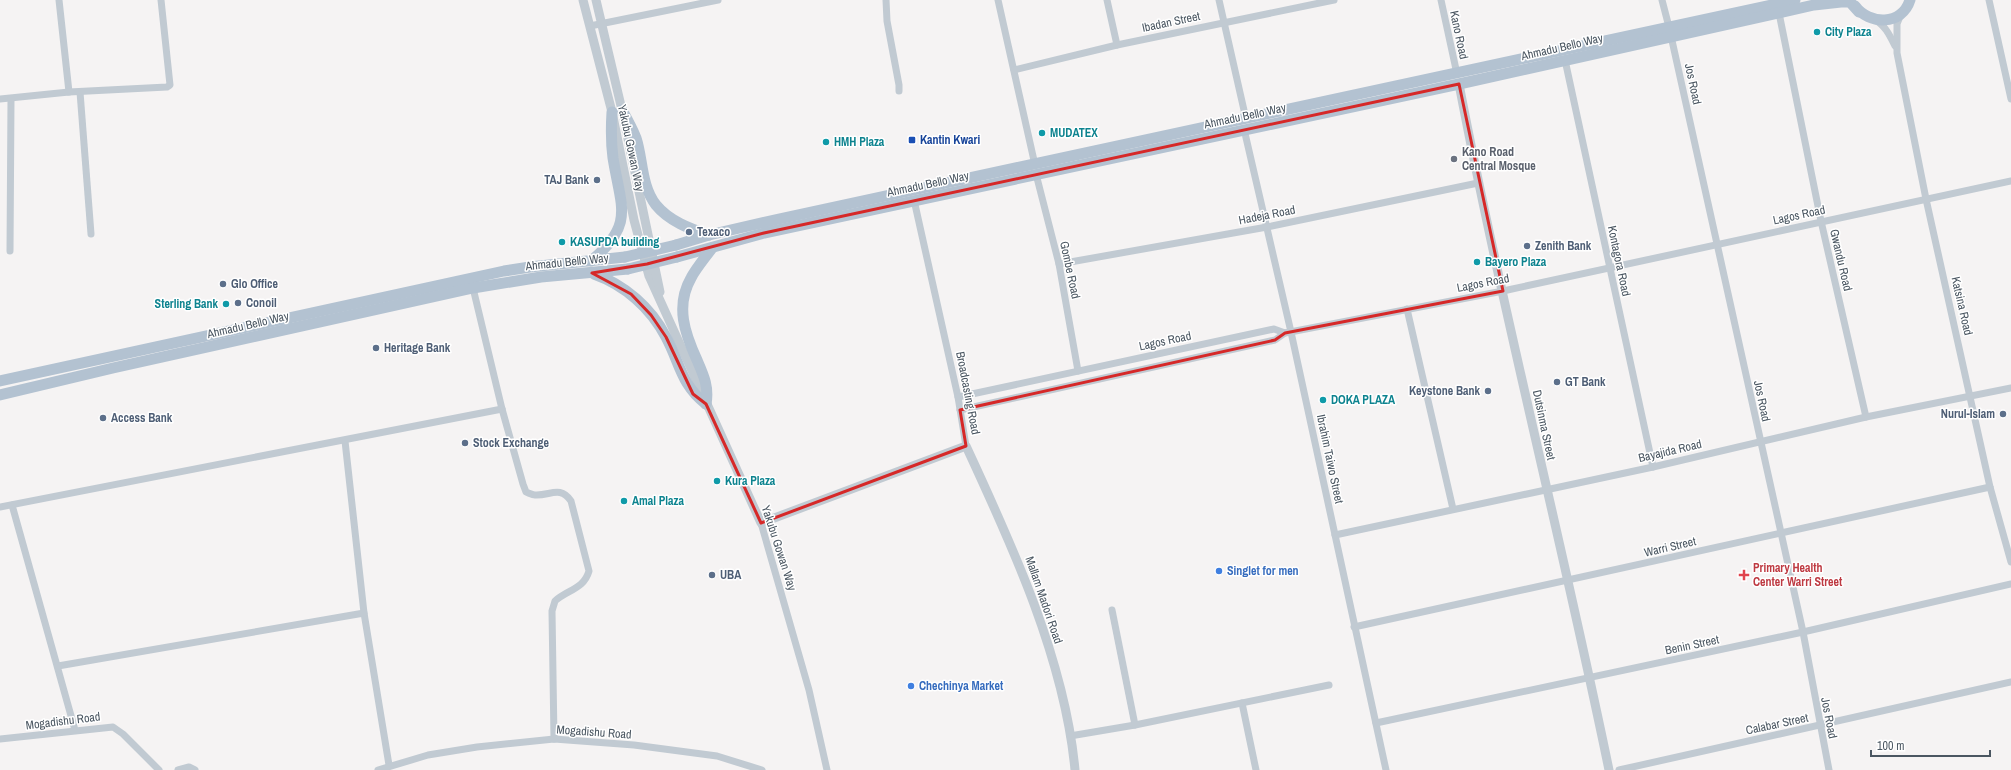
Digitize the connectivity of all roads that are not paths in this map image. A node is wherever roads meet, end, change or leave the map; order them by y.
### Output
1 (59, 0) edge
2 (161, 0) edge
3 (583, 0) edge
4 (596, 0) edge
5 (718, 0) edge
6 (886, 0) edge
7 (998, 0) edge
8 (1107, 0) edge
9 (1219, 0) edge
10 (1334, 0) edge
11 (1441, 0) edge
12 (1662, 0) edge
13 (1795, 0) edge
14 (1852, 0) edge
15 (1989, 0) edge
16 (1326, 1) edge
17 (1908, 4) edge
18 (1859, 12) junction
19 (1779, 13) junction
20 (1869, 18) junction
21 (1224, 22) junction
22 (602, 23) junction
23 (590, 26) junction
24 (1670, 32) junction
25 (1117, 45) junction
26 (1897, 53) junction
27 (1565, 60) junction
28 (1014, 70) junction
29 (1458, 79) junction
30 (898, 91) dead end
31 (69, 92) junction
32 (80, 92) junction
33 (0, 99) edge
34 (11, 99) junction
35 (2011, 99) edge
36 (617, 111) junction
37 (1245, 124) junction
38 (1035, 169) junction
39 (2011, 181) edge
40 (1478, 183) junction
41 (1926, 199) junction
42 (914, 200) junction
43 (1821, 221) junction
44 (1268, 226) junction
45 (91, 234) dead end
46 (709, 235) junction
47 (1717, 244) junction
48 (712, 248) junction
49 (10, 251) dead end
50 (591, 261) junction
51 (1059, 264) junction
52 (1608, 268) junction
53 (592, 273) junction
54 (473, 288) junction
55 (1503, 291) junction
56 (1407, 309) junction
57 (1288, 332) junction
58 (1078, 371) junction
59 (0, 381) edge
60 (2011, 388) edge
61 (0, 396) edge
62 (958, 397) junction
63 (1972, 397) junction
64 (706, 404) junction
65 (502, 410) junction
66 (960, 410) junction
67 (1866, 418) junction
68 (345, 441) junction
69 (1760, 441) junction
70 (966, 446) junction
71 (1653, 467) junction
72 (1990, 487) junction
73 (1546, 489) junction
74 (12, 505) junction
75 (0, 507) edge
76 (1453, 510) junction
77 (761, 523) junction
78 (1780, 533) junction
79 (1335, 535) junction
80 (2011, 562) edge
81 (1567, 581) junction
82 (2011, 584) edge
83 (1112, 610) dead end
84 (364, 613) junction
85 (1354, 627) junction
86 (1802, 632) junction
87 (58, 666) junction
88 (1590, 678) junction
89 (2011, 682) edge
90 (1330, 686) dead end
91 (1242, 703) junction
92 (1376, 723) junction
93 (1135, 725) junction
94 (1819, 726) junction
95 (75, 730) junction
96 (1070, 736) junction
97 (0, 739) edge
98 (554, 739) junction
99 (388, 766) junction
100 (159, 770) edge
101 (178, 770) edge
102 (195, 770) edge
103 (378, 770) edge
104 (762, 770) edge
105 (827, 770) edge
106 (1075, 770) edge
107 (1256, 770) edge
108 (1386, 770) edge
109 (1609, 770) edge
110 (1619, 770) edge
111 (1829, 770) edge

1 - 31 street
2 - 32 street
3 - 23 street, Yakubu Gowan Way
4 - 22 street, Yakubu Gowan Way
5 - 22 street
6 - 30 street
7 - 28 street, Gombe Road
8 - 25 street
9 - 21 street, Ibrahim Taiwo Street
10 - 16 street, Ibadan Street
11 - 29 street, Kano Road
12 - 24 street, Jos Road
13 - 24 main road, Ahmadu Bello Way
14 - 18 main road
15 - 35 street
16 - 21 street, Ibadan Street
17 - 20 main road
17 - 26 street, Katsina Road
18 - 19 main road, Ahmadu Bello Way
18 - 20 main road, Ahmadu Bello Way
19 - 24 main road, Ahmadu Bello Way
19 - 43 street, Gwandu Road
20 - 26 street, Katsina Road
21 - 25 street, Ibadan Street
21 - 37 street, Ibrahim Taiwo Street
22 - 23 street
22 - 36 street, Yakubu Gowan Way
23 - 36 street, Yakubu Gowan Way
24 - 27 main road, Ahmadu Bello Way
24 - 29 main road, Ahmadu Bello Way
24 - 47 street, Jos Road
25 - 28 street, Ibadan Street
26 - 41 street, Katsina Road
27 - 29 main road, Ahmadu Bello Way
27 - 52 street, Kontagora Road
28 - 38 street, Gombe Road
29 - 37 main road, Ahmadu Bello Way
29 - 40 street, Dutsinma Street
31 - 32 street
31 - 34 street
32 - 45 street
33 - 34 street
34 - 49 street
36 - 46 main road
36 - 50 main road
36 - 64 street, Yakubu Gowan Way
37 - 38 main road, Ahmadu Bello Way
37 - 44 street, Ibrahim Taiwo Street
38 - 42 main road, Ahmadu Bello Way
38 - 46 main road, Ahmadu Bello Way
38 - 51 street, Gombe Road
39 - 41 street, Lagos Road
40 - 44 street, Hadeja Road
40 - 55 street, Dutsinma Street
41 - 43 street, Lagos Road
41 - 63 street, Katsina Road
42 - 48 main road, Ahmadu Bello Way
42 - 62 street, Broadcasting Road
43 - 47 street, Lagos Road
43 - 67 street, Gwandu Road
44 - 51 street, Hadeja Road
44 - 57 street, Ibrahim Taiwo Street
46 - 50 main road, Ahmadu Bello Way, bridge
47 - 52 street, Lagos Road
47 - 69 street, Jos Road
48 - 53 main road, Ahmadu Bello Way, bridge
48 - 64 main road
50 - 59 main road, Ahmadu Bello Way
51 - 58 street, Gombe Road
52 - 55 street, Lagos Road
52 - 71 street, Kontagora Road
53 - 54 main road, Ahmadu Bello Way
53 - 64 main road
54 - 61 main road, Ahmadu Bello Way
54 - 65 street
55 - 56 street, Lagos Road
55 - 73 street, Dutsinma Street
56 - 57 street, Lagos Road
56 - 76 street
57 - 58 street, Lagos Road
57 - 66 street
57 - 79 street, Ibrahim Taiwo Street
58 - 62 street, Lagos Road
60 - 63 street, Bayajida Road
62 - 66 street, Broadcasting Road
63 - 67 street, Bayajida Road
63 - 72 street, Katsina Road
64 - 77 street, Yakubu Gowan Way
65 - 68 street
65 - 98 street
66 - 70 street, Broadcasting Road
67 - 69 street, Bayajida Road
68 - 74 street
68 - 84 street
69 - 71 street, Bayajida Road
69 - 78 street, Jos Road
70 - 77 street, Broadcasting Road
70 - 96 street, Mallam Madori Road
71 - 73 street, Bayajida Road
72 - 78 street, Warri Street
72 - 80 street, Katsina Road
73 - 76 street, Bayajida Road
73 - 81 street, Dutsinma Street
74 - 75 street
74 - 87 street
76 - 79 street, Bayajida Road
77 - 105 street, Yakubu Gowan Way
78 - 81 street, Warri Street
78 - 86 street, Jos Road
79 - 85 street, Ibrahim Taiwo Street
81 - 85 street, Warri Street
81 - 88 street, Dutsinma Street
82 - 86 street, Benin Street
83 - 93 street
84 - 87 street
84 - 99 street
85 - 92 street, Ibrahim Taiwo Street
86 - 88 street, Benin Street
86 - 94 street, Jos Road
87 - 95 street
88 - 92 street, Benin Street
88 - 109 street, Dutsinma Street
89 - 94 street, Calabar Street
90 - 91 street
91 - 93 street
91 - 107 street
92 - 108 street, Ibrahim Taiwo Street
93 - 96 street
94 - 110 street, Calabar Street
94 - 111 street, Jos Road
95 - 97 street, Mogadishu Road
95 - 100 street, Mogadishu Road
96 - 106 street, Mallam Madori Road
98 - 99 street, Mogadishu Road
98 - 104 street, Mogadishu Road
99 - 103 street, Mogadishu Road
101 - 102 street

